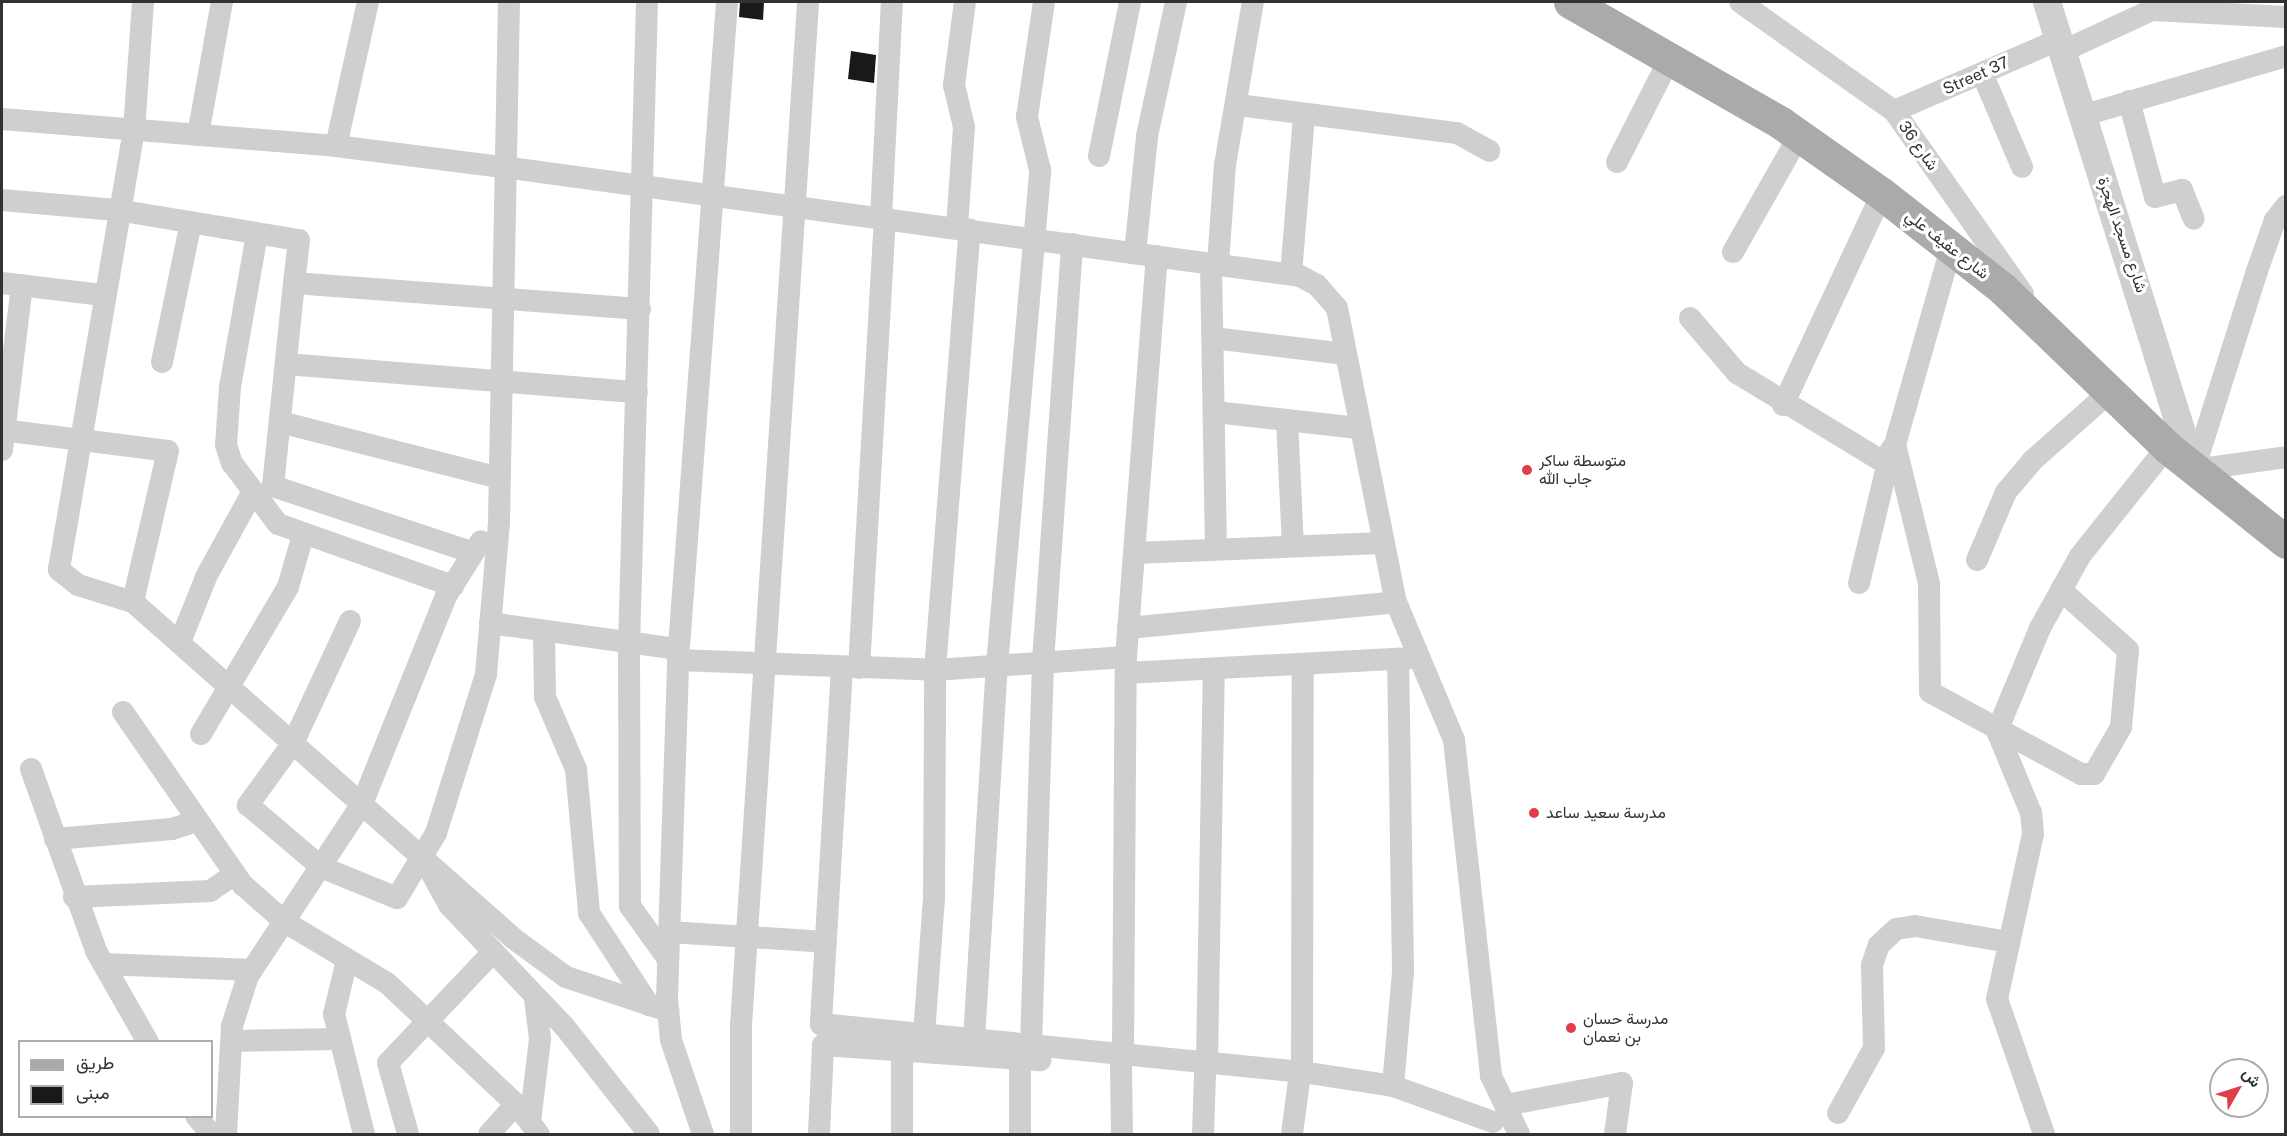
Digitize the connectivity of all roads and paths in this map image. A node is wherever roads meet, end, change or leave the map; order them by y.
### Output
1 (143, 2) edge
2 (222, 2) edge
3 (368, 2) edge
4 (509, 2) edge
5 (647, 2) edge
6 (727, 2) edge
7 (808, 2) edge
8 (892, 2) edge
9 (965, 2) edge
10 (1044, 2) edge
11 (1130, 2) edge
12 (1176, 2) edge
13 (1253, 2) edge
14 (1570, 2) edge
15 (1740, 2) edge
16 (2047, 2) edge
17 (2286, 17) edge
18 (2059, 46) junction
19 (2286, 56) edge
20 (1671, 57) junction
21 (1982, 73) junction
22 (2129, 101) junction
23 (1238, 105) junction
24 (1894, 111) junction
25 (1304, 115) junction
26 (2081, 116) junction
27 (2, 119) edge
28 (134, 130) junction
29 (198, 135) junction
30 (1799, 136) junction
31 (336, 147) junction
32 (1489, 151) dead end
33 (1099, 156) dead end
34 (1617, 162) dead end
35 (503, 167) junction
36 (2022, 167) dead end
37 (643, 185) junction
38 (713, 194) junction
39 (1882, 194) junction
40 (2, 200) edge
41 (796, 205) junction
42 (2286, 206) edge
43 (117, 210) junction
44 (883, 217) junction
45 (2194, 219) dead end
46 (191, 222) junction
47 (964, 228) junction
48 (257, 234) junction
49 (1034, 238) junction
50 (1072, 244) junction
51 (1951, 248) junction
52 (1733, 252) dead end
53 (1146, 254) junction
54 (1214, 264) junction
55 (1291, 274) junction
56 (294, 283) junction
57 (12, 284) edge
58 (103, 295) junction
59 (503, 302) junction
60 (640, 309) junction
61 (1690, 318) dead end
62 (2051, 334) junction
63 (1214, 338) junction
64 (1345, 354) junction
65 (162, 362) dead end
66 (286, 364) junction
67 (502, 381) junction
68 (2111, 391) junction
69 (637, 392) junction
70 (1782, 405) junction
71 (1215, 411) junction
72 (1287, 420) junction
73 (280, 422) junction
74 (1358, 428) junction
75 (3, 437) edge
76 (84, 438) junction
77 (2167, 447) junction
78 (1890, 453) junction
79 (2286, 457) edge
80 (2194, 470) junction
81 (500, 478) junction
82 (251, 495) junction
83 (499, 522) junction
84 (303, 535) junction
85 (2286, 542) edge
86 (1382, 543) junction
87 (1293, 546) junction
88 (1216, 549) junction
89 (471, 552) junction
90 (1134, 553) junction
91 (1977, 560) dead end
92 (1859, 583) dead end
93 (453, 586) junction
94 (2061, 591) junction
95 (133, 602) junction
96 (1396, 602) junction
97 (350, 621) dead end
98 (490, 623) junction
99 (1128, 628) junction
100 (544, 633) junction
101 (180, 642) junction
102 (629, 646) junction
103 (678, 655) junction
104 (1407, 658) junction
105 (1043, 661) junction
106 (768, 662) junction
107 (998, 665) junction
108 (1126, 665) junction
109 (1303, 667) junction
110 (850, 668) junction
111 (935, 670) junction
112 (1215, 671) junction
113 (231, 688) junction
114 (123, 712) dead end
115 (1997, 731) junction
116 (201, 734) dead end
117 (293, 743) junction
118 (31, 769) dead end
119 (362, 804) junction
120 (196, 820) junction
121 (55, 839) junction
122 (424, 860) junction
123 (321, 867) junction
124 (235, 874) junction
125 (74, 897) junction
126 (285, 922) junction
127 (669, 932) junction
128 (747, 938) junction
129 (826, 942) junction
130 (2009, 942) junction
131 (491, 954) junction
132 (668, 959) junction
133 (347, 960) junction
134 (104, 964) junction
135 (252, 970) junction
136 (535, 1000) junction
137 (658, 1008) junction
138 (427, 1024) junction
139 (924, 1034) junction
140 (340, 1039) junction
141 (974, 1039) junction
142 (147, 1040) edge
143 (232, 1041) junction
144 (902, 1051) junction
145 (1025, 1052) junction
146 (1122, 1058) junction
147 (1206, 1067) junction
148 (1301, 1077) junction
149 (1393, 1086) junction
150 (1838, 1113) dead end
151 (198, 1118) edge
152 (529, 1120) edge
153 (1508, 1121) edge
154 (211, 1134) edge
155 (226, 1134) edge
156 (364, 1134) edge
157 (408, 1134) edge
158 (489, 1134) edge
159 (649, 1134) edge
160 (703, 1134) edge
161 (741, 1134) edge
162 (819, 1134) edge
163 (902, 1134) edge
164 (1020, 1134) edge
165 (1122, 1134) edge
166 (1203, 1134) edge
167 (1292, 1134) edge
168 (1615, 1134) edge
169 (2044, 1134) edge

1 - 28 street
2 - 29 street
3 - 31 street
4 - 35 street
5 - 37 street
6 - 38 street
7 - 41 street
8 - 44 street
9 - 47 street
10 - 49 street
11 - 33 street
12 - 53 street
13 - 23 street
14 - 20 main road, شارع عفيف علي
15 - 24 street, شارع 36
16 - 18 street, شارع مسجد الهجرة
17 - 18 street, Street 37
18 - 21 street, Street 37
18 - 26 street, شارع مسجد الهجرة
19 - 22 street
20 - 30 main road, شارع عفيف علي
20 - 34 street
21 - 24 street, Street 37
21 - 36 street
22 - 26 street
22 - 45 street
23 - 25 street
23 - 54 street
24 - 62 street, شارع 36
25 - 32 street
25 - 55 street
26 - 80 street, شارع مسجد الهجرة
27 - 28 street
28 - 29 street
28 - 43 street
29 - 31 street
30 - 39 main road, شارع عفيف علي
30 - 52 street
31 - 35 street
35 - 37 street
35 - 59 street
37 - 38 street
37 - 60 street
38 - 41 street
38 - 103 street
39 - 51 main road, شارع عفيف علي
39 - 70 street
40 - 43 street
41 - 44 street
41 - 106 street
42 - 80 street
43 - 46 street
43 - 58 street
44 - 47 street
44 - 110 street
46 - 48 street
46 - 65 street
47 - 49 street
47 - 111 street
48 - 56 street
48 - 82 street
49 - 50 street
49 - 107 street
50 - 53 street
50 - 105 street
51 - 62 main road, شارع عفيف علي
51 - 78 street
53 - 54 street
53 - 90 street
54 - 55 street
54 - 63 street
55 - 64 street
56 - 59 street
56 - 66 street
57 - 58 street
57 - 75 street
58 - 76 street
59 - 60 street
59 - 67 street
60 - 69 street
61 - 70 street
62 - 68 main road, شارع عفيف علي
63 - 64 street
63 - 71 street
64 - 74 street
66 - 67 street
66 - 73 street
67 - 69 street
67 - 81 street
68 - 77 main road, شارع عفيف علي
68 - 91 street
69 - 102 street
70 - 78 street
71 - 72 street
71 - 88 street
72 - 74 street
72 - 87 street
73 - 81 street
73 - 89 street
74 - 86 street
75 - 76 street
76 - 95 street
76 - 95 street
77 - 80 main road, شارع عفيف علي
77 - 94 street
78 - 92 street
78 - 115 street
79 - 80 street
80 - 85 main road, شارع عفيف علي
81 - 83 street
82 - 84 street
82 - 101 street
83 - 89 street
83 - 98 street
84 - 93 street
84 - 113 street
86 - 87 street
86 - 96 street
87 - 88 street
88 - 90 street
89 - 93 street
90 - 99 street
93 - 119 street
94 - 115 street
94 - 115 street
95 - 101 street
96 - 99 street
96 - 104 street
97 - 117 street
98 - 100 street
98 - 122 street
99 - 108 street
100 - 102 street
100 - 137 street
101 - 113 street
102 - 103 street
102 - 132 street
103 - 106 street
103 - 127 street
104 - 109 street
104 - 149 street
104 - 153 street
105 - 107 street
105 - 108 street
105 - 145 street
106 - 110 street
106 - 128 street
107 - 111 street
107 - 141 street
108 - 112 street
108 - 146 street
109 - 112 street
109 - 148 street
110 - 111 street
110 - 129 street
111 - 139 street
112 - 147 street
113 - 116 street
113 - 117 street
114 - 120 street
115 - 130 street
117 - 119 street
117 - 123 street
118 - 121 street
119 - 122 street
119 - 123 street
120 - 121 street
120 - 124 street
121 - 125 street
122 - 123 street
122 - 131 street
122 - 137 street
123 - 126 street
124 - 125 street
124 - 126 street
125 - 134 street
126 - 133 street
126 - 135 street
127 - 128 street
127 - 132 street
128 - 129 street
128 - 161 street
129 - 139 street
130 - 150 street
130 - 169 street
131 - 136 street
131 - 138 street
132 - 137 street
133 - 138 street
133 - 140 street
134 - 135 street
134 - 142 street
135 - 143 street
136 - 152 street
136 - 159 street
137 - 160 street
138 - 152 street
138 - 157 street
139 - 141 street
140 - 143 street
140 - 156 street
141 - 145 street
143 - 155 street
144 - 145 street
144 - 162 street
144 - 163 street
145 - 146 street
145 - 164 street
146 - 147 street
146 - 165 street
147 - 148 street
147 - 166 street
148 - 149 street
148 - 153 street
148 - 167 street
149 - 153 street
151 - 154 street
152 - 158 street
153 - 168 street

